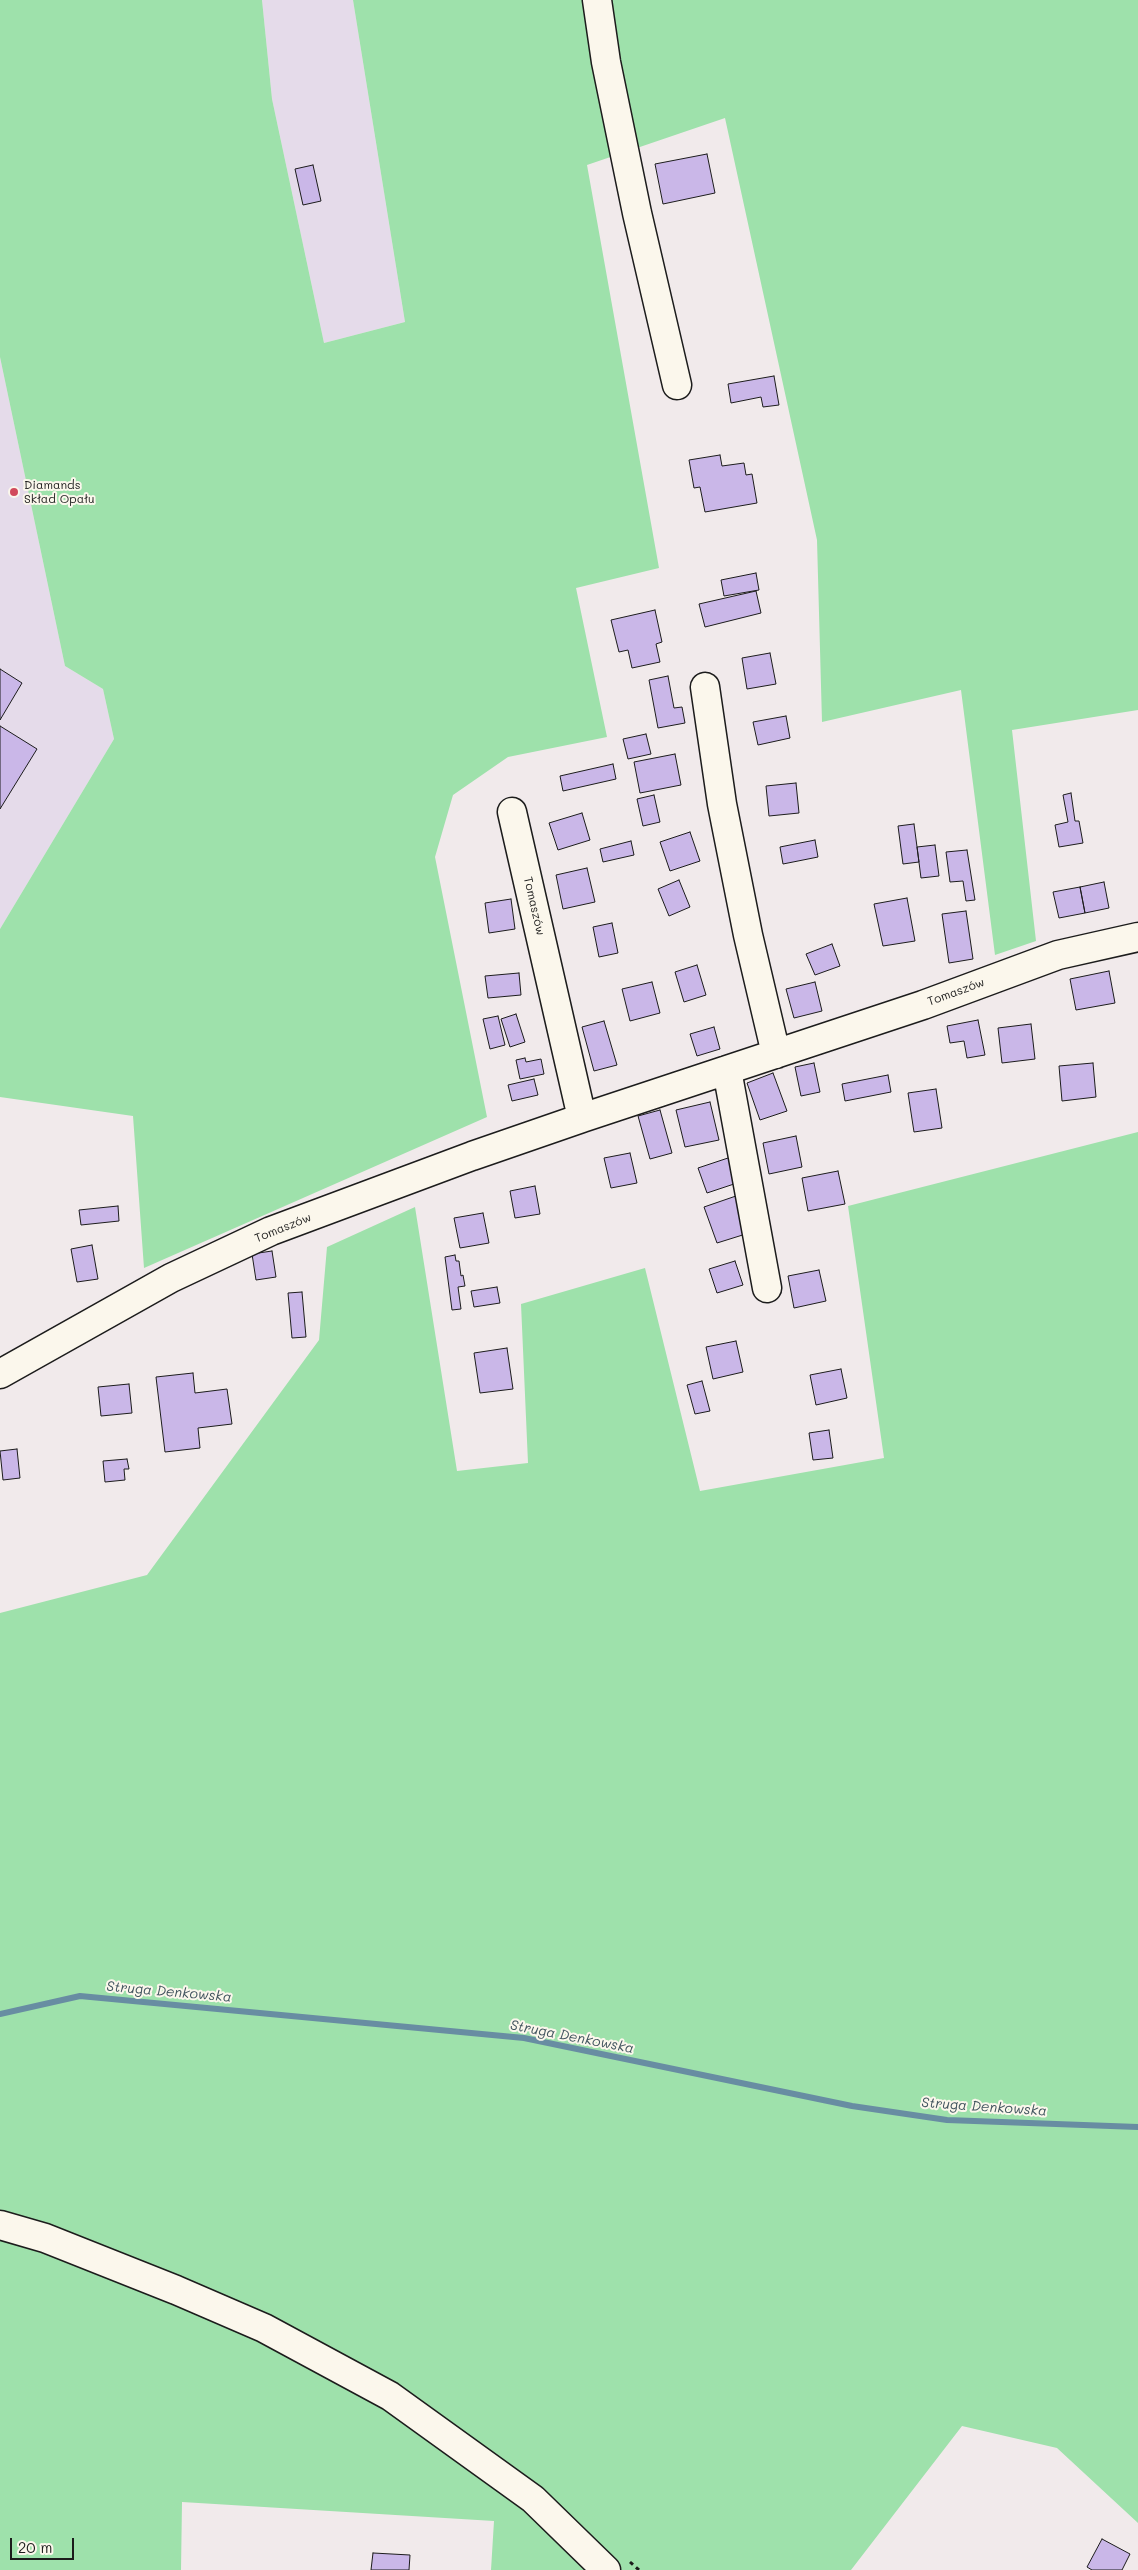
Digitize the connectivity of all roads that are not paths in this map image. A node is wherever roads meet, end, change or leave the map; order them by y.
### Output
1 (597, 0) edge
2 (677, 384) dead end
3 (705, 687) dead end
4 (512, 812) dead end
5 (1138, 937) edge
6 (776, 1054) junction
7 (728, 1070) junction
8 (582, 1118) junction
9 (767, 1288) dead end
10 (0, 1374) edge
11 (0, 2225) edge
12 (606, 2570) edge

1 - 2 street
3 - 6 street
4 - 8 street, Tomaszów
5 - 6 street, Tomaszów
6 - 7 street, Tomaszów
7 - 8 street, Tomaszów
7 - 9 street
8 - 10 street, Tomaszów
11 - 12 street

